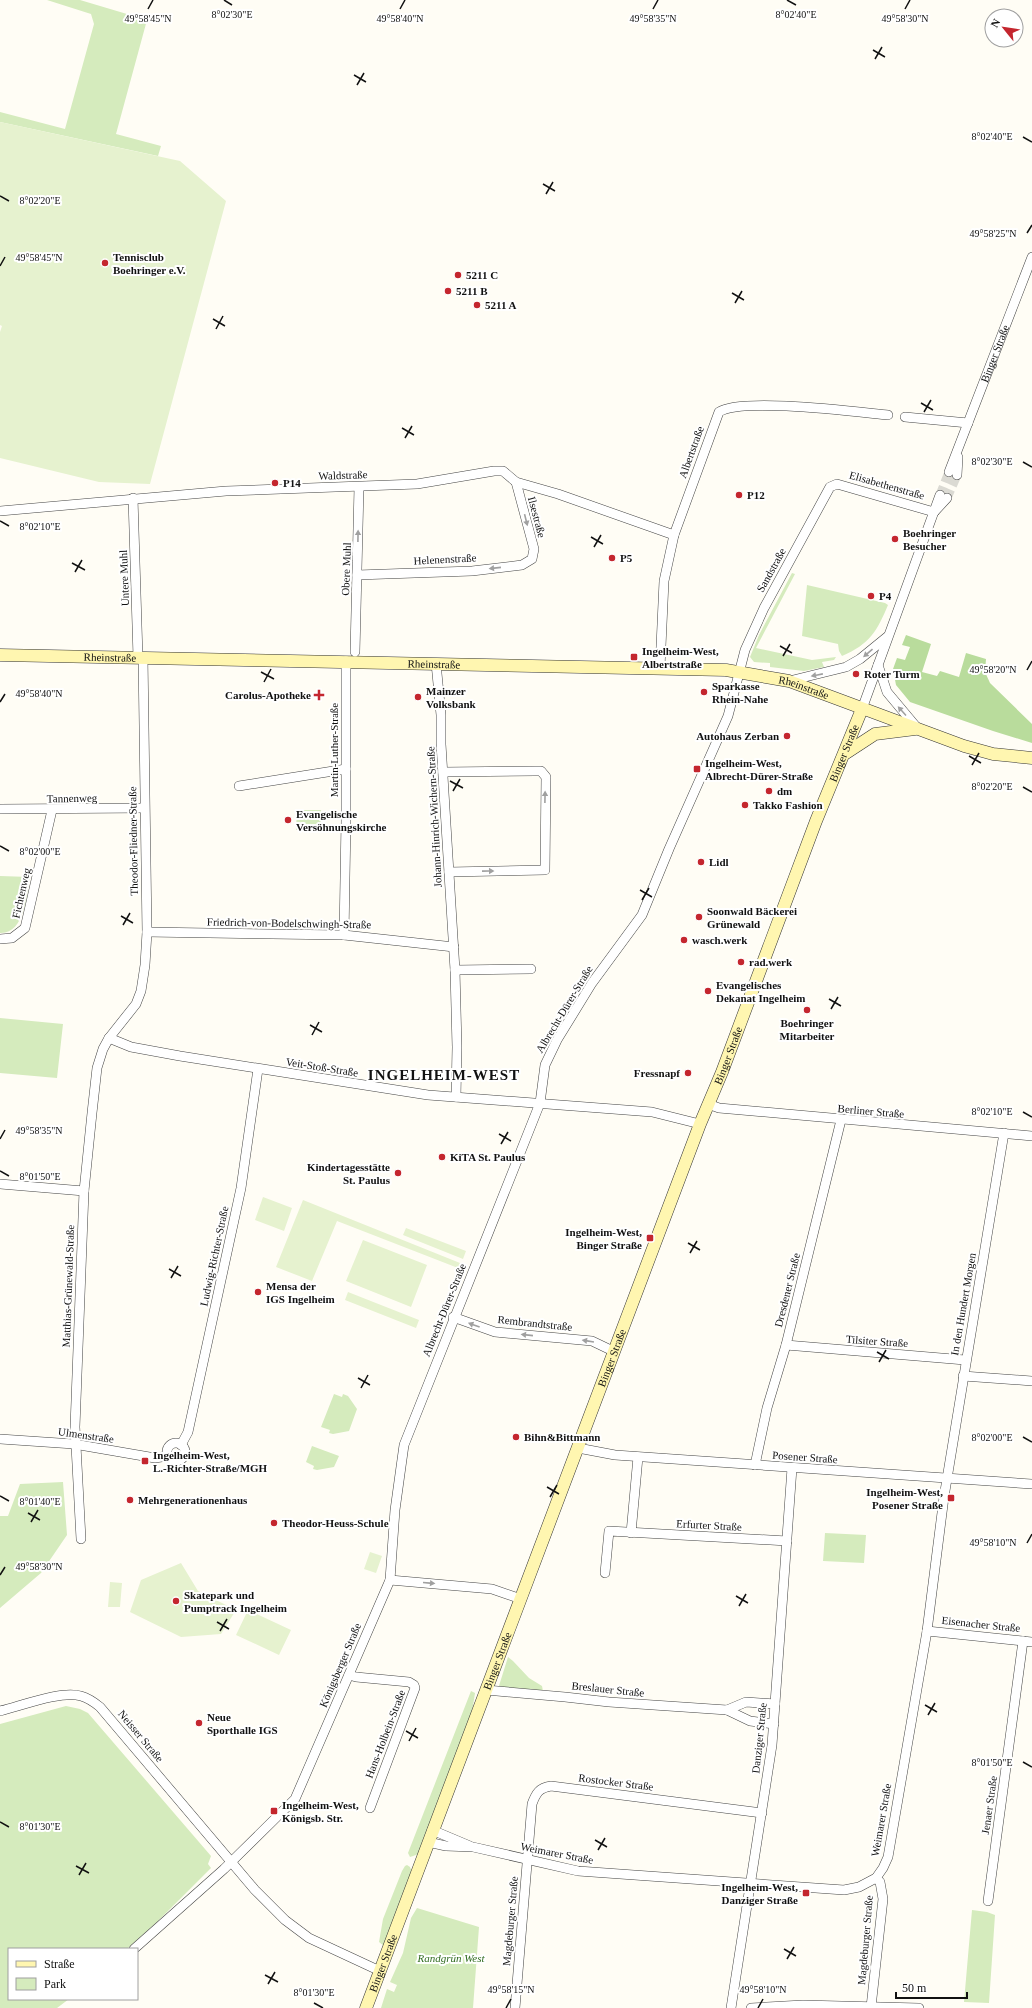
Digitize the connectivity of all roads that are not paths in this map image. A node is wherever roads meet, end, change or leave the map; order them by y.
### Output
1 (1032, 257) edge
2 (888, 414) dead end
3 (905, 417) dead end
4 (968, 423) junction
5 (953, 474) tunnel mouth
6 (516, 482) junction
7 (833, 484) joint
8 (359, 487) junction
9 (943, 497) tunnel mouth
10 (133, 498) junction
11 (0, 511) edge
12 (934, 512) junction
13 (674, 535) junction
14 (532, 559) joint
15 (357, 576) junction
16 (888, 636) junction
17 (356, 652) dead end
18 (0, 655) edge
19 (140, 657) junction
20 (346, 661) junction
21 (436, 663) junction
22 (878, 665) junction
23 (660, 668) junction
24 (740, 672) junction
25 (789, 681) junction
26 (862, 709) junction
27 (918, 729) junction
28 (845, 753) junction
29 (1032, 758) edge
30 (346, 768) junction
31 (443, 772) junction
32 (239, 786) dead end
33 (144, 808) junction
34 (0, 810) edge
35 (52, 810) junction
36 (449, 872) junction
37 (147, 932) junction
38 (344, 935) junction
39 (0, 939) edge
40 (454, 947) junction
41 (531, 969) dead end
42 (455, 970) junction
43 (109, 1038) junction
44 (258, 1069) junction
45 (456, 1097) junction
46 (540, 1103) junction
47 (708, 1104) junction
48 (841, 1120) junction
49 (700, 1124) junction
50 (1004, 1133) junction
51 (1032, 1136) edge
52 (0, 1184) edge
53 (84, 1191) junction
54 (453, 1317) junction
55 (786, 1345) junction
56 (614, 1352) junction
57 (965, 1360) junction
58 (963, 1376) junction
59 (1032, 1381) edge
60 (0, 1439) edge
61 (74, 1444) junction
62 (181, 1445) junction
63 (578, 1448) junction
64 (168, 1456) junction
65 (638, 1457) junction
66 (755, 1465) junction
67 (792, 1468) junction
68 (946, 1479) junction
69 (1032, 1484) edge
70 (631, 1533) junction
71 (81, 1539) dead end
72 (787, 1540) junction
73 (605, 1573) dead end
74 (390, 1580) junction
75 (521, 1599) junction
76 (927, 1631) junction
77 (1028, 1641) edge
78 (349, 1675) junction
79 (486, 1690) junction
80 (775, 1704) junction
81 (727, 1710) junction
82 (0, 1712) edge
83 (774, 1724) junction
84 (370, 1808) dead end
85 (762, 1812) junction
86 (432, 1830) junction
87 (428, 1842) junction
88 (473, 1847) junction
89 (528, 1860) junction
90 (231, 1862) junction
91 (876, 1878) junction
92 (751, 1884) junction
93 (988, 1901) dead end
94 (135, 1948) edge
95 (380, 1971) junction
96 (874, 2007) edge
97 (366, 2008) edge
98 (515, 2008) edge
99 (731, 2008) edge
100 (752, 2008) edge
101 (918, 2008) edge

1 - 4 street, Binger Straße
2 - 13 street, Albertstraße
3 - 4 street
4 - 5 street, Binger Straße
6 - 8 street, Waldstraße
6 - 13 street, Waldstraße
6 -> 14 street, Ilsestraße
7 - 12 street, Elisabethenstraße
7 - 24 street, Sandstraße
8 - 10 street, Waldstraße
15 -> 8 street, Obere Muhl
9 - 12 street, Binger Straße
10 - 11 street, Waldstraße
10 - 19 street, Untere Muhl
12 - 16 street, Binger Straße
13 - 23 street, Albertstraße
14 -> 15 street, Helenenstraße
15 - 17 street, Obere Muhl
16 - 22 street, Binger Straße
16 -> 25 street
18 - 19 main road, Rheinstraße
19 - 20 main road, Rheinstraße
19 - 33 street, Theodor-Fliedner-Straße
20 - 21 main road, Rheinstraße
20 - 30 street, Martin-Luther-Straße
21 - 23 main road, Rheinstraße
21 - 31 street, Johann-Hinrich-Wichern-Straße
22 - 26 street, Binger Straße
27 -> 22 street
23 - 24 main road, Rheinstraße
24 - 25 main road, Rheinstraße
24 - 46 street, Albrecht-Dürer-Straße
25 - 26 main road, Rheinstraße
26 - 27 main road
26 - 28 main road, Binger Straße
27 - 28 main road
27 - 29 main road
28 - 47 main road, Binger Straße
30 - 32 street
30 - 38 street, Martin-Luther-Straße
31 - 36 street, Johann-Hinrich-Wichern-Straße
36 -> 31 street
33 - 35 street, Tannenweg
33 - 37 street, Theodor-Fliedner-Straße
34 - 35 street, Tannenweg
35 - 39 street, Fichtenweg
36 - 40 street, Johann-Hinrich-Wichern-Straße
37 - 38 street, Friedrich-von-Bodelschwingh-Straße
37 - 43 street, Theodor-Fliedner-Straße
38 - 40 street, Friedrich-von-Bodelschwingh-Straße
40 - 42 street, Johann-Hinrich-Wichern-Straße
41 - 42 street
42 - 45 street, Johann-Hinrich-Wichern-Straße
43 - 44 street, Veit-Stoß-Straße
43 - 53 street, Matthias-Grünewald-Straße
44 - 45 street, Veit-Stoß-Straße
44 - 62 street, Ludwig-Richter-Straße
45 - 46 street, Veit-Stoß-Straße
46 - 49 street, Veit-Stoß-Straße
46 - 54 street, Albrecht-Dürer-Straße
47 - 48 street, Berliner Straße
47 - 49 main road, Binger Straße
48 - 50 street, Berliner Straße
48 - 55 street, Dresdener Straße
49 - 56 main road, Binger Straße
50 - 51 street, Berliner Straße
50 - 57 street, In den Hundert Morgen
52 - 53 street
53 - 61 street, Matthias-Grünewald-Straße
56 -> 54 street, Rembrandtstraße
54 - 74 street, Albrecht-Dürer-Straße
55 - 57 street, Tilsiter Straße
55 - 66 street, Dresdener Straße
56 - 63 main road, Binger Straße
57 - 58 street, In den Hundert Morgen
58 - 59 street
58 - 68 street, In den Hundert Morgen
60 - 61 street, Ulmenstraße
61 - 64 street, Ulmenstraße
61 - 71 street, Matthias-Grünewald-Straße
62 - 64 street
62 - 64 street
63 - 65 street, Posener Straße
63 - 75 main road, Binger Straße
65 - 66 street, Posener Straße
65 - 70 street
66 - 67 street, Posener Straße
67 - 68 street, Posener Straße
67 - 72 street, Danziger Straße
68 - 69 street, Posener Straße
68 - 76 street, Weimarer Straße
70 - 72 street, Erfurter Straße
70 - 73 street, Erfurter Straße
72 - 80 street, Danziger Straße
74 -> 75 street
74 - 78 street, Königsberger Straße
75 - 79 main road, Binger Straße
76 - 77 street, Eisenacher Straße
76 - 91 street, Weimarer Straße
77 - 93 street, Jenaer Straße
78 - 84 street, Hans-Holbein-Straße
78 - 90 street, Königsberger Straße
79 - 81 street, Breslauer Straße
79 - 86 main road, Binger Straße
80 - 81 street, Breslauer Straße
80 - 83 street, Danziger Straße
81 - 83 street, Breslauer Straße
82 - 90 street, Neisser Straße
83 - 85 street, Danziger Straße
85 - 89 street, Rostocker Straße
85 - 92 street, Danziger Straße
86 - 87 main road, Binger Straße
86 - 88 street, Weimarer Straße
87 - 88 street, Weimarer Straße
87 - 95 main road, Binger Straße
88 - 89 street, Weimarer Straße
89 - 92 street, Weimarer Straße
89 - 98 street, Magdeburger Straße
90 - 94 street
90 - 95 street, Neisser Straße
91 - 92 street, Weimarer Straße
91 - 96 street, Magdeburger Straße
92 - 99 street, Danziger Straße
95 - 97 main road, Binger Straße
96 - 100 street
96 - 101 street

